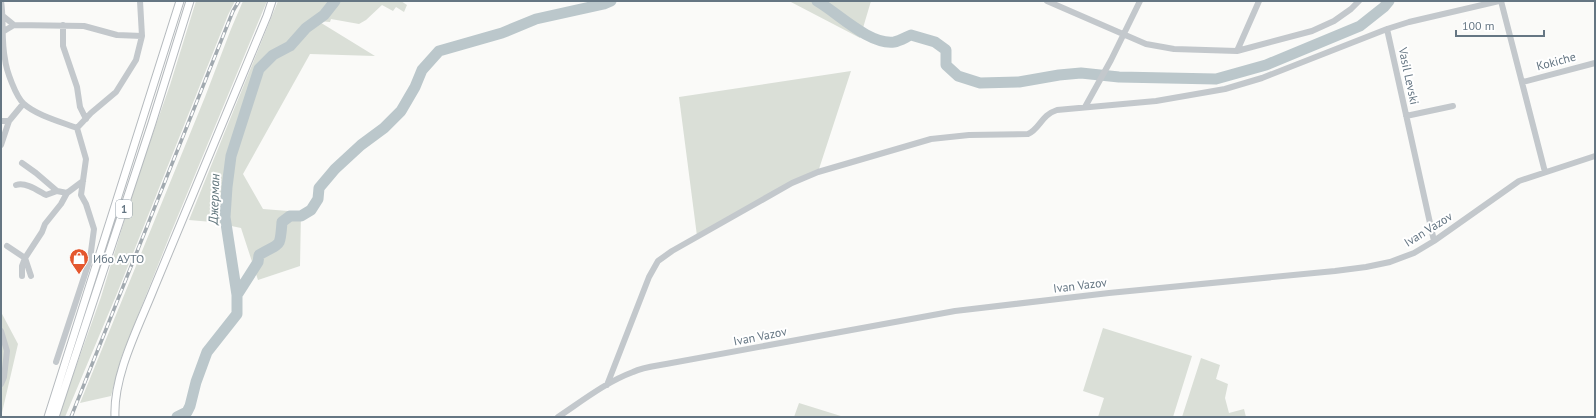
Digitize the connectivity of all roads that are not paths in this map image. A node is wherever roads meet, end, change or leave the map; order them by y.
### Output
1 (1, 1) edge
2 (140, 1) edge
3 (180, 1) edge
4 (190, 1) edge
5 (272, 1) edge
6 (1047, 1) edge
7 (1140, 1) edge
8 (1259, 1) edge
9 (1359, 1) edge
10 (1500, 1) edge
11 (3, 16) junction
12 (14, 25) junction
13 (62, 25) junction
14 (1387, 29) junction
15 (4, 30) junction
16 (1124, 35) junction
17 (142, 36) junction
18 (1237, 51) junction
19 (3, 59) edge
20 (1595, 62) edge
21 (1523, 82) junction
22 (23, 104) junction
23 (1453, 106) dead end
24 (1085, 107) junction
25 (1406, 116) junction
26 (86, 119) junction
27 (1, 121) edge
28 (9, 121) junction
29 (77, 128) junction
30 (1, 145) edge
31 (1595, 156) edge
32 (22, 163) dead end
33 (1545, 172) junction
34 (82, 181) junction
35 (16, 185) dead end
36 (57, 191) junction
37 (67, 193) junction
38 (36, 195) dead end
39 (46, 195) junction
40 (1434, 241) junction
41 (7, 246) dead end
42 (26, 258) junction
43 (22, 276) dead end
44 (32, 276) dead end
45 (1, 331) edge
46 (56, 362) dead end
47 (1, 384) edge
48 (607, 385) junction
49 (48, 417) edge
50 (55, 417) edge
51 (115, 417) edge
52 (558, 417) edge

1 - 11 street
2 - 17 street
3 - 49 main road, 1
4 - 50 main road, 1
5 - 51 main road
6 - 16 street
7 - 16 street
8 - 18 street
9 - 18 street
10 - 14 street
10 - 21 street
11 - 12 street
11 - 15 street
12 - 13 street
12 - 15 street
13 - 17 street
13 - 26 street
14 - 24 street
14 - 25 street, Vasil Levski
15 - 19 street
16 - 18 street
16 - 24 street
17 - 26 street
19 - 22 street
20 - 21 street, Kokiche
21 - 33 street
22 - 28 street
22 - 29 street
23 - 25 street
24 - 48 street
25 - 40 street, Vasil Levski
26 - 29 street
27 - 28 street
28 - 30 street
29 - 34 street
31 - 33 street, Ivan Vazov
32 - 36 street
33 - 40 street, Ivan Vazov
34 - 37 street
34 - 46 street
35 - 39 street
36 - 37 street
36 - 39 street
37 - 42 street
38 - 39 street
40 - 48 street, Ivan Vazov
41 - 42 street
42 - 43 street
42 - 44 street
45 - 47 street
48 - 52 street, Ivan Vazov

